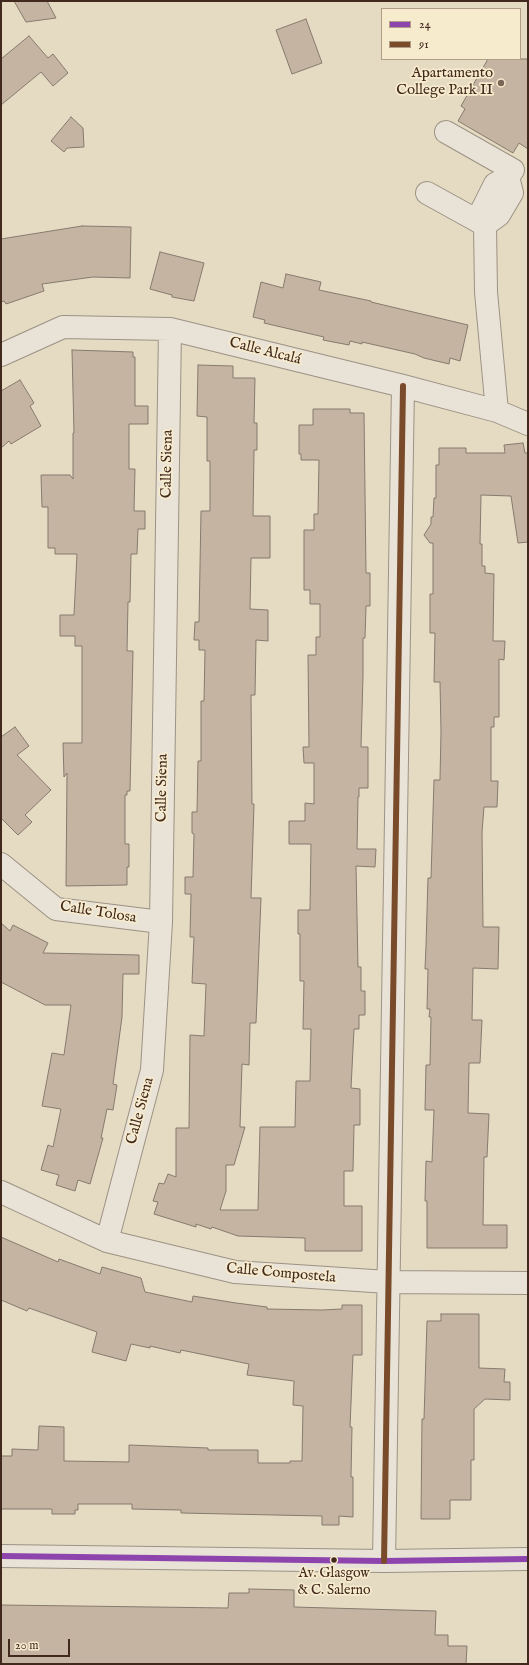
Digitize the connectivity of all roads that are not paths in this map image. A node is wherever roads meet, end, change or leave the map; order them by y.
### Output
1 (446, 132) dead end
2 (511, 174) junction
3 (528, 192) edge
4 (427, 193) dead end
5 (485, 225) junction
6 (170, 329) junction
7 (1, 355) edge
8 (403, 386) junction
9 (497, 411) junction
10 (528, 424) edge
11 (1, 864) edge
12 (161, 922) junction
13 (1, 1192) edge
14 (107, 1241) junction
15 (388, 1282) junction
16 (528, 1283) edge
17 (1, 1556) edge
18 (528, 1560) edge
19 (384, 1561) junction

1 - 2 street
2 - 3 street
2 - 5 street
4 - 5 street
5 - 9 street
6 - 7 street, Calle Alcalá
6 - 8 street, Calle Alcalá
6 - 12 street, Calle Siena
8 - 9 street, Calle Alcalá
8 - 15 street
9 - 10 street, Calle Alcalá
11 - 12 street, Calle Tolosa
12 - 14 street, Calle Siena
13 - 14 street, Calle Compostela
14 - 15 street, Calle Compostela
15 - 16 street, Calle Compostela
15 - 19 street
17 - 19 street
18 - 19 street

